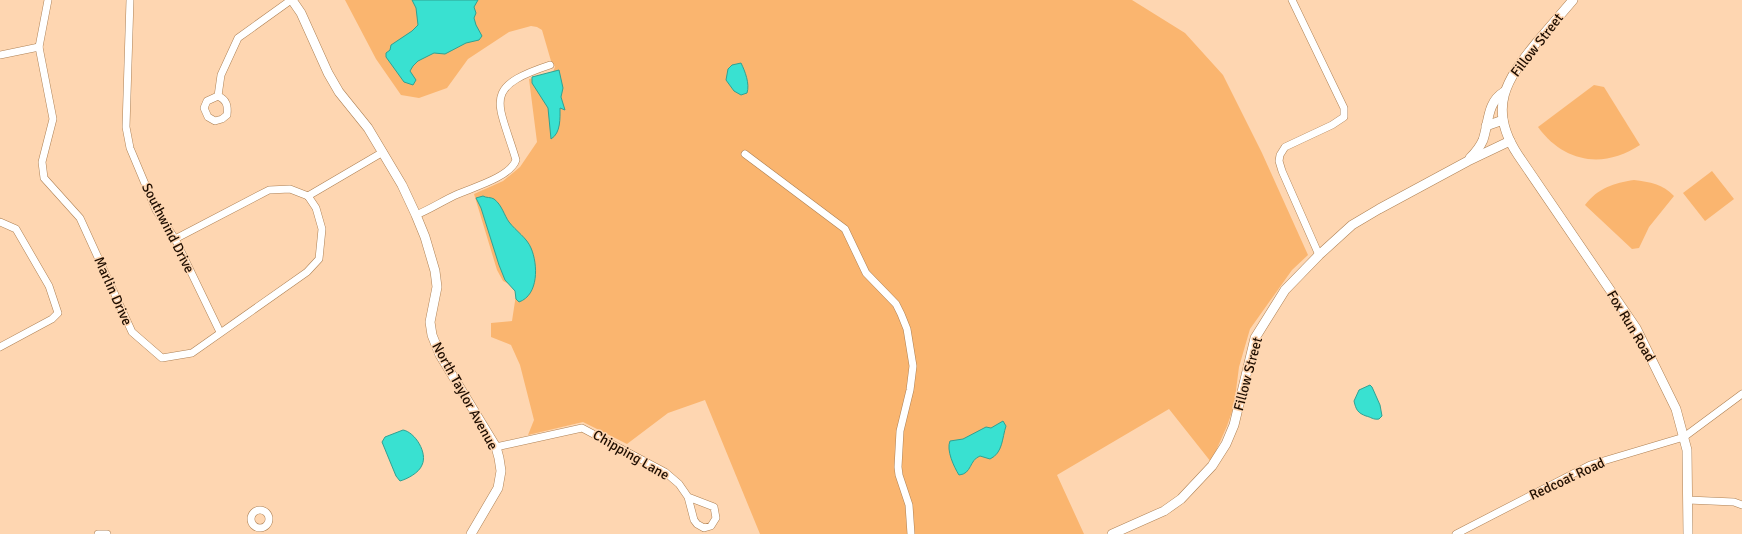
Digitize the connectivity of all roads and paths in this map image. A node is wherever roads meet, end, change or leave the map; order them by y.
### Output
1 (48, 0) edge
2 (130, 0) edge
3 (291, 0) edge
4 (1292, 0) edge
5 (1573, 0) edge
6 (39, 47) junction
7 (0, 55) edge
8 (550, 65) dead end
9 (1504, 92) junction
10 (218, 96) dead end
11 (1503, 120) junction
12 (1486, 126) junction
13 (1510, 141) junction
14 (383, 152) junction
15 (745, 154) dead end
16 (1468, 161) junction
17 (308, 196) junction
18 (416, 215) junction
19 (2, 223) edge
20 (175, 239) junction
21 (1319, 256) junction
22 (220, 332) junction
23 (0, 347) edge
24 (1742, 394) edge
25 (1684, 437) junction
26 (496, 447) junction
27 (688, 497) junction
28 (1688, 500) junction
29 (1742, 505) edge
30 (98, 534) edge
31 (107, 534) edge
32 (471, 534) edge
33 (911, 534) edge
34 (1112, 534) edge
35 (1456, 534) edge
36 (1688, 534) edge

1 - 6 street, Marlin Drive
2 - 20 street, Southwind Drive
3 - 10 street
3 - 14 street, North Taylor Avenue
4 - 21 street
5 - 9 street, Fillow Street
6 - 7 street
6 - 22 street, Marlin Drive
8 - 18 street
9 - 11 street, Fillow Street
9 - 12 street, Fillow Street
11 - 12 street
11 - 13 street, Fillow Street
12 - 16 street, Fillow Street
13 - 16 street, Fillow Street
13 - 25 street, Fox Run Road
14 - 17 street
14 - 18 street, North Taylor Avenue
15 - 33 street
16 - 21 street, Fillow Street
17 - 20 street
17 - 22 street, Marlin Drive
18 - 26 street, North Taylor Avenue
19 - 23 street
20 - 22 street, Southwind Drive
21 - 34 street, Fillow Street
24 - 25 street, Redcoat Road
25 - 28 street, Fox Run Road
25 - 35 street, Redcoat Road
26 - 27 street, Chipping Lane
26 - 32 street, North Taylor Avenue
27 - 27 street, Chipping Lane
28 - 29 street
28 - 36 street, Fox Run Road
30 - 31 street

